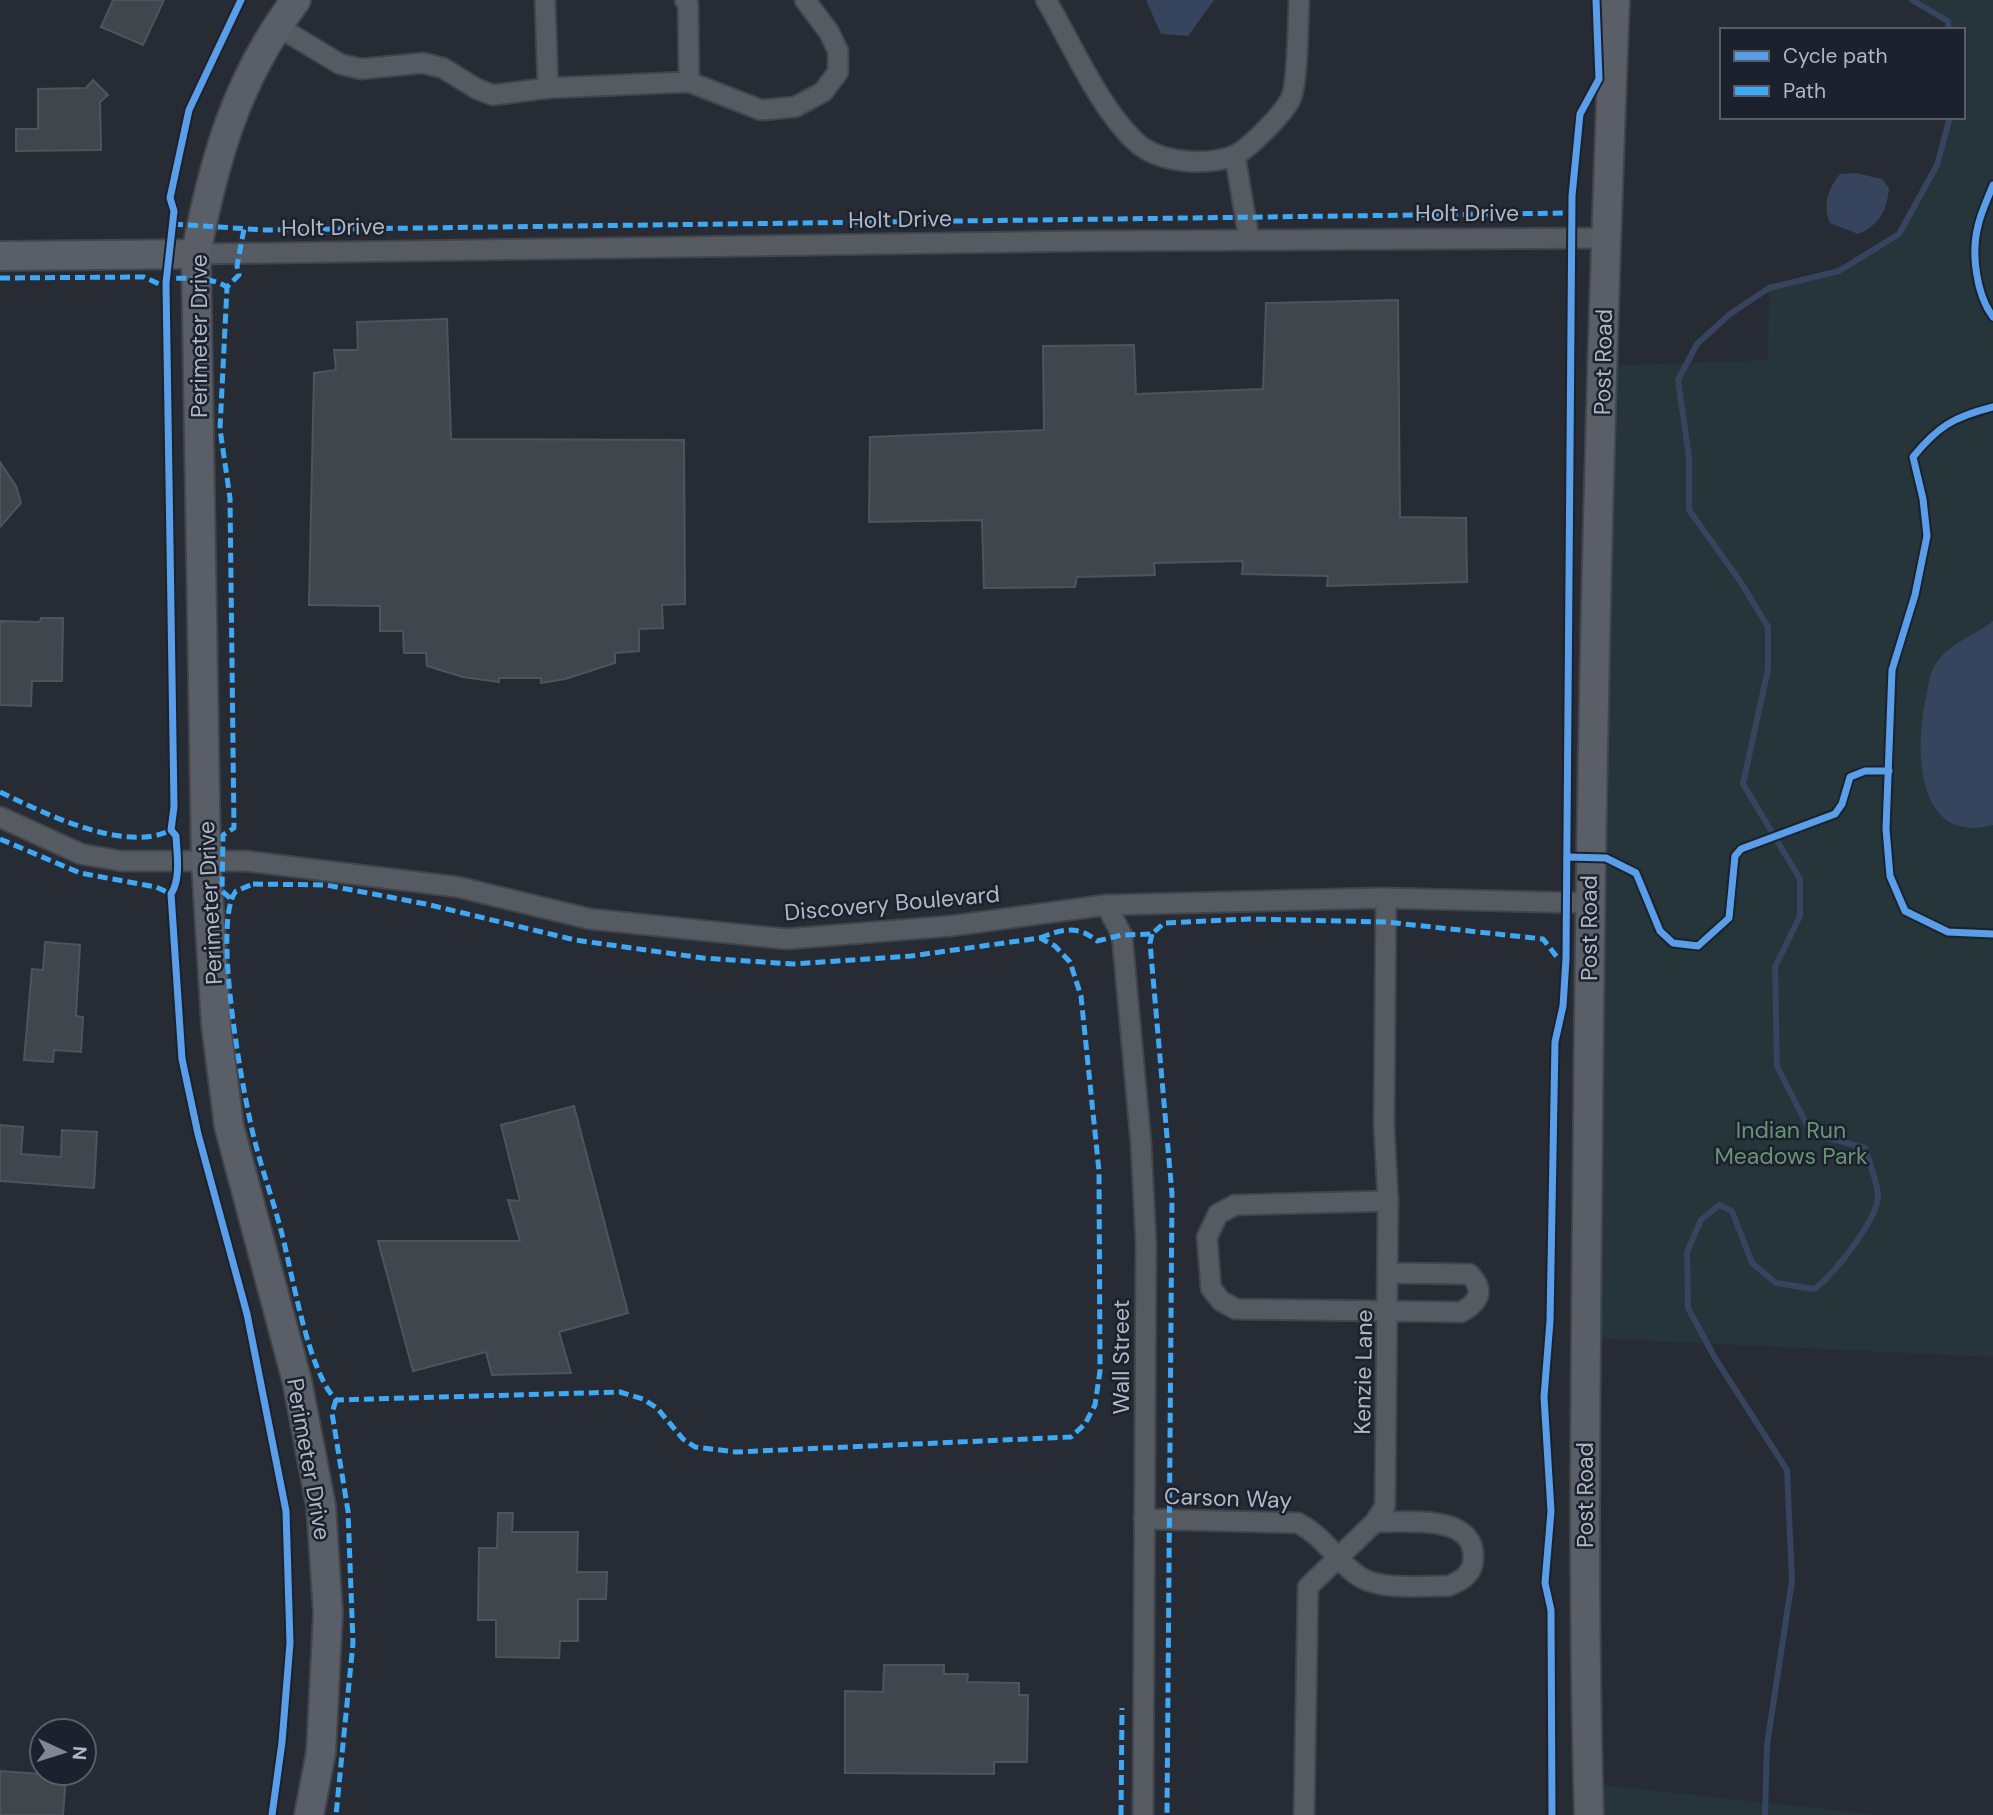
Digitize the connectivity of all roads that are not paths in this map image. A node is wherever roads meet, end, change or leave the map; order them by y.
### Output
1 (296, 0) edge
2 (545, 0) edge
3 (685, 0) edge
4 (805, 0) edge
5 (1046, 0) edge
6 (1299, 0) edge
7 (1615, 0) edge
8 (277, 26) junction
9 (689, 82) junction
10 (548, 88) junction
11 (1234, 156) junction
12 (1605, 238) junction
13 (1249, 239) junction
14 (196, 254) junction
15 (0, 256) edge
16 (0, 817) edge
17 (206, 861) junction
18 (1387, 898) junction
19 (1588, 903) junction
20 (1106, 905) junction
21 (1388, 1201) junction
22 (1388, 1273) junction
23 (1388, 1310) junction
24 (1144, 1519) junction
25 (1376, 1522) junction
26 (1339, 1558) junction
27 (309, 1815) edge
28 (1143, 1815) edge
29 (1304, 1815) edge
30 (1589, 1815) edge

1 - 8 street, Perimeter Drive
2 - 10 street
3 - 9 street
4 - 9 street
5 - 11 street
6 - 11 street
7 - 12 street, Post Road
8 - 10 street
8 - 14 street, Perimeter Drive
9 - 10 street
11 - 13 street
12 - 13 street, Holt Drive
12 - 19 street, Post Road
13 - 14 street, Holt Drive
14 - 15 street
14 - 17 street, Perimeter Drive
16 - 17 street, Discovery Boulevard
17 - 20 street, Discovery Boulevard
17 - 27 street, Perimeter Drive
18 - 19 street, Discovery Boulevard
18 - 20 street, Discovery Boulevard
18 - 21 street, Kenzie Lane
19 - 30 street, Post Road
20 - 24 street, Wall Street
21 - 22 street, Kenzie Lane
21 - 23 street
22 - 23 street, Kenzie Lane
22 - 23 street
23 - 25 street, Kenzie Lane
24 - 26 street, Carson Way
24 - 28 street, Wall Street
25 - 26 street, Kenzie Lane
25 - 26 street, Carson Way
26 - 29 street, Kenzie Lane

